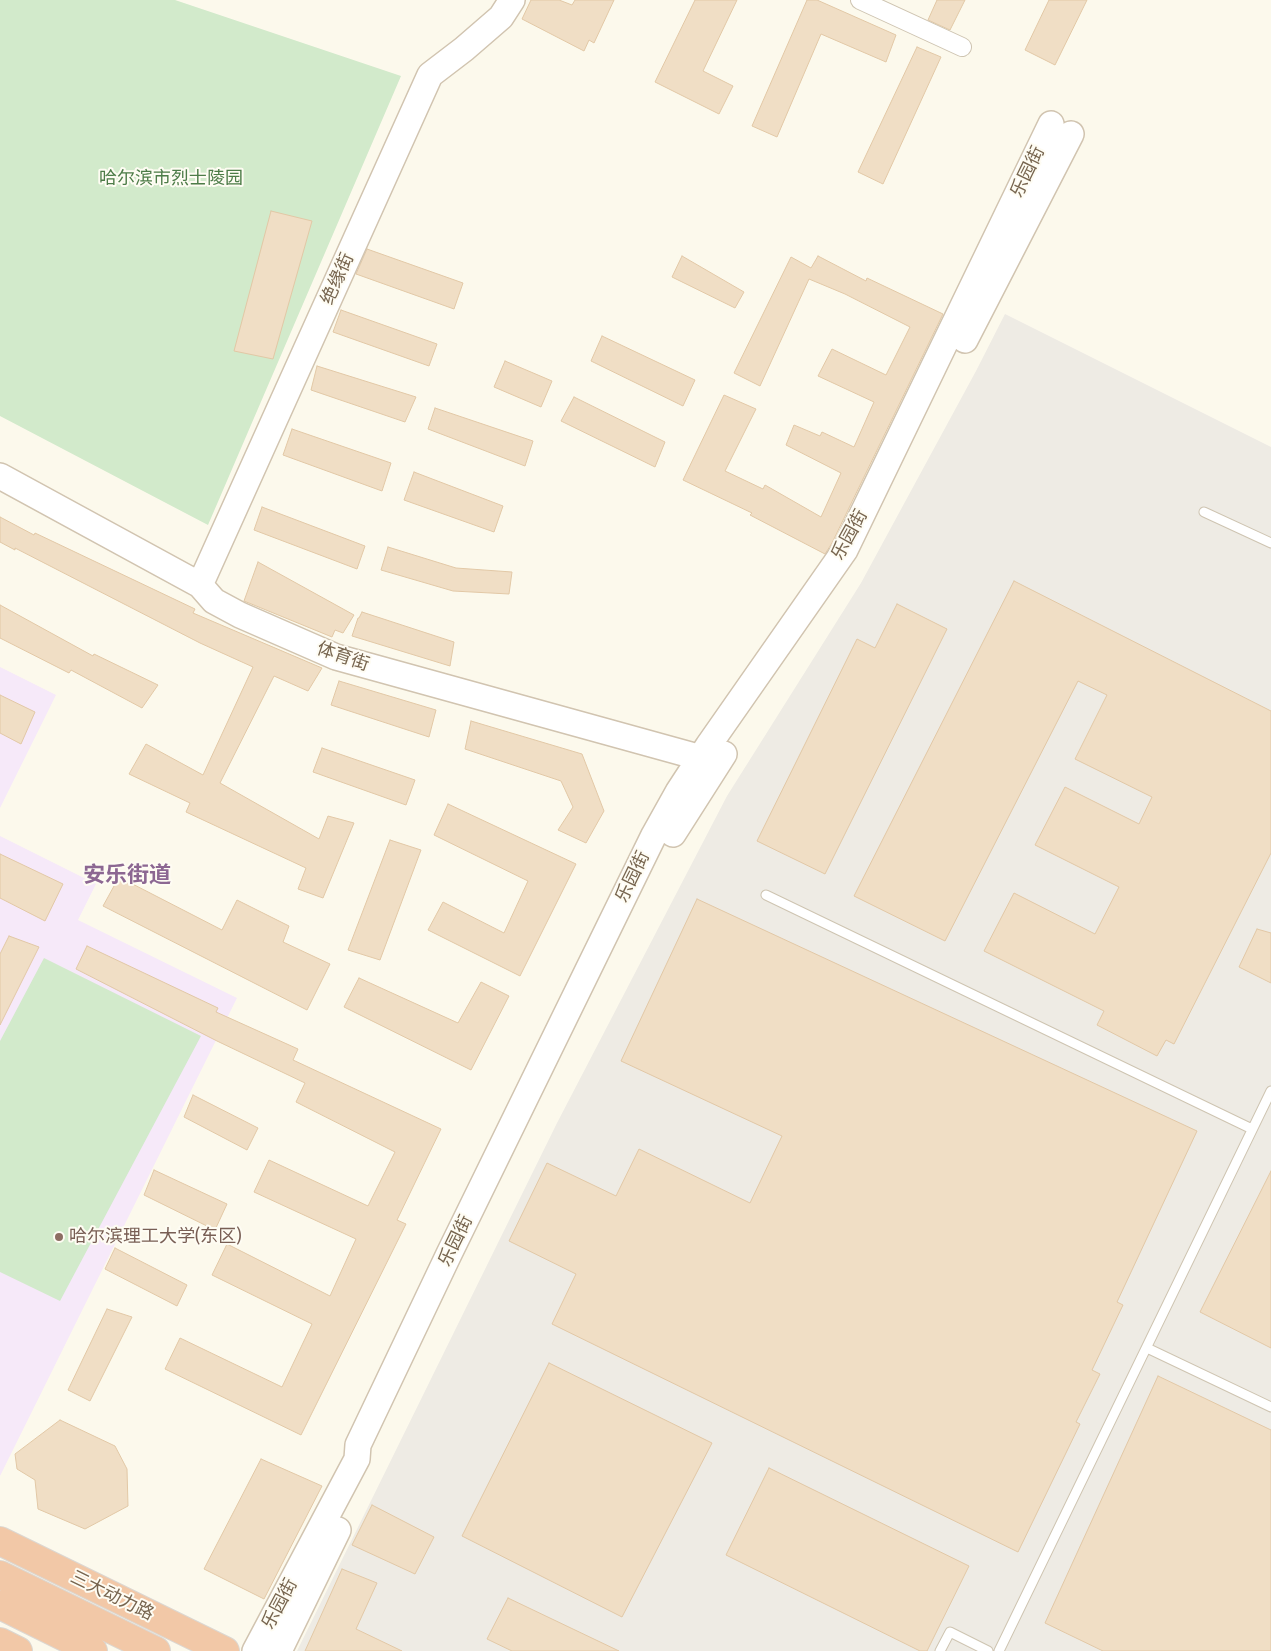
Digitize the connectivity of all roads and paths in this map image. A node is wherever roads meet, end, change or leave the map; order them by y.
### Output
1 (512, 0) edge
2 (860, 0) edge
3 (962, 47) dead end
4 (1061, 129) dead end
5 (0, 476) edge
6 (1204, 512) dead end
7 (1271, 543) edge
8 (200, 585) junction
9 (709, 761) junction
10 (766, 895) dead end
11 (1271, 1091) edge
12 (1252, 1129) junction
13 (1147, 1348) junction
14 (1271, 1407) edge
15 (0, 1541) edge
16 (0, 1575) edge
17 (0, 1605) edge
18 (0, 1642) edge
19 (18, 1651) edge
20 (93, 1651) edge
21 (156, 1651) edge
22 (225, 1651) edge
23 (255, 1651) edge
24 (279, 1651) edge
25 (940, 1651) edge
26 (988, 1651) edge
27 (999, 1651) edge

1 - 8 main road, 绝缘街
2 - 3 street
4 - 9 main road, 乐园街
5 - 8 main road, 体育街
6 - 7 lane
8 - 9 main road, 体育街
9 - 23 main road, 乐园街
9 - 24 main road, 乐园街
10 - 12 lane
11 - 12 lane
12 - 13 lane
13 - 14 lane
13 - 27 lane
15 - 22 highway, 三大动力路
16 - 21 highway
17 - 20 highway
18 - 19 highway
25 - 26 lane

